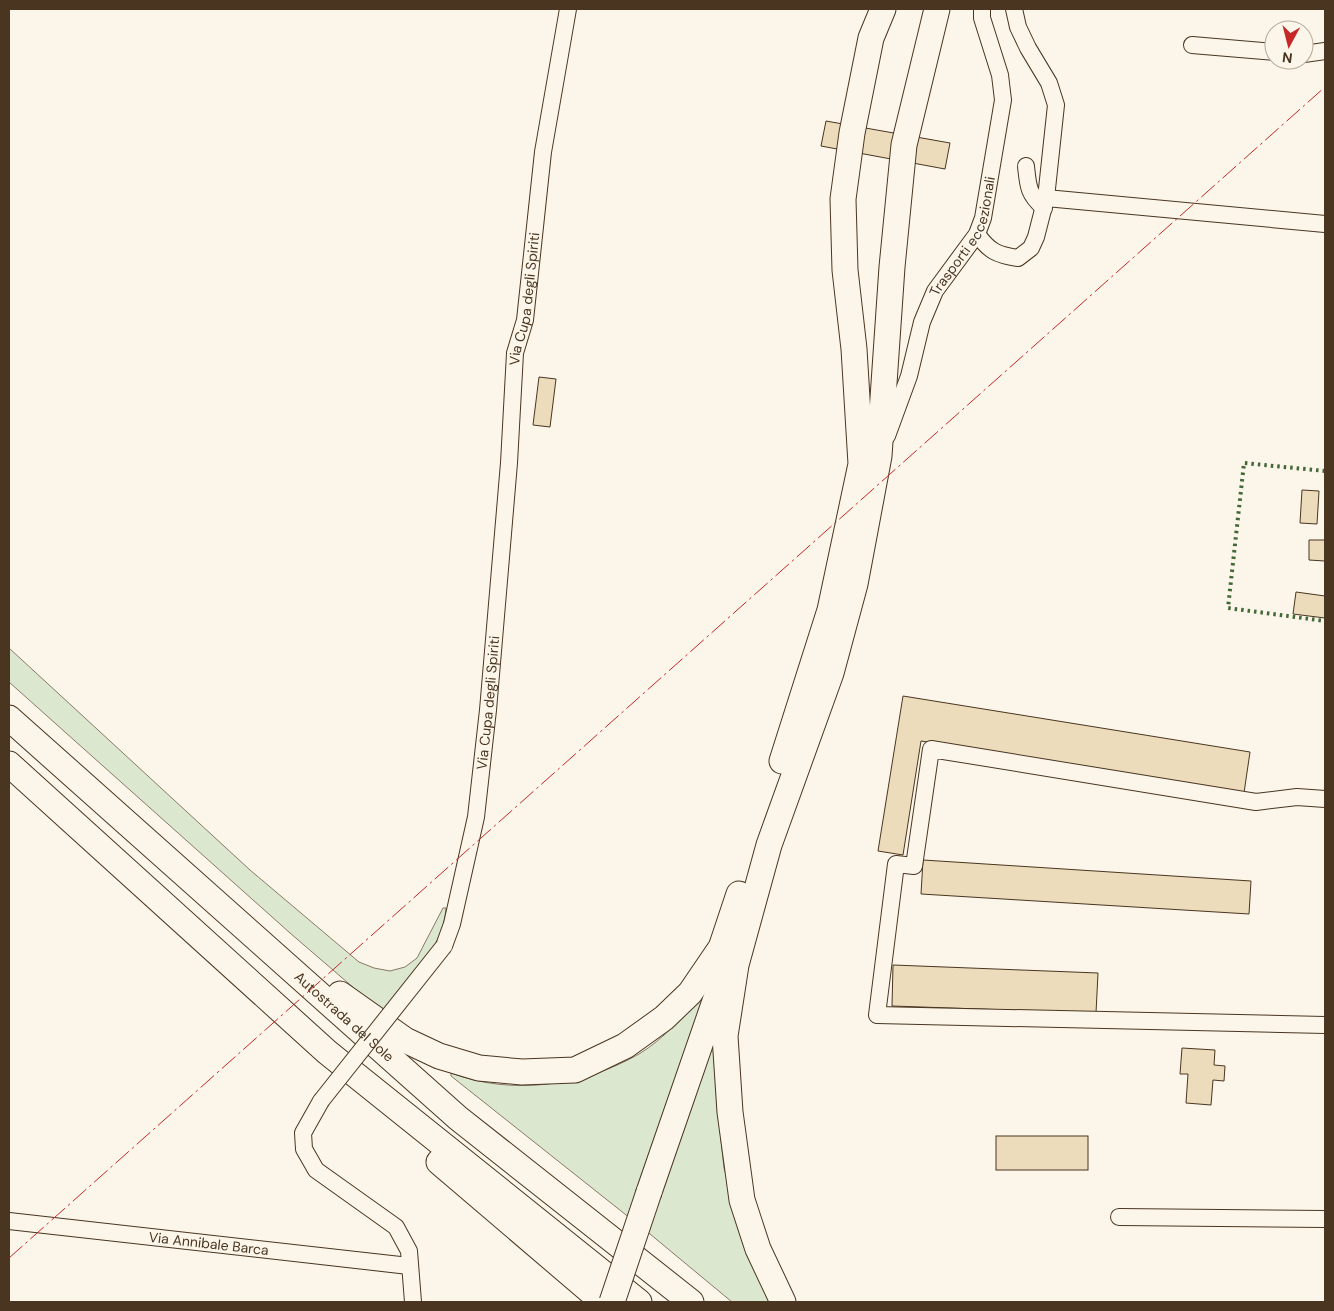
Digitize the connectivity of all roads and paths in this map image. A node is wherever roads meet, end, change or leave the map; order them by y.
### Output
1 (568, 9) edge
2 (883, 9) edge
3 (936, 9) edge
4 (982, 9) edge
5 (1014, 9) edge
6 (1192, 45) dead end
7 (1264, 51) edge
8 (1026, 166) dead end
9 (1045, 203) junction
10 (1325, 224) edge
11 (976, 234) junction
12 (879, 456) junction
13 (9, 718) edge
14 (9, 764) edge
15 (1325, 799) edge
16 (754, 900) junction
17 (245, 928) junction
18 (722, 945) junction
19 (714, 999) junction
20 (1325, 1025) edge
21 (328, 1052) junction
22 (1119, 1217) dead end
23 (1325, 1219) edge
24 (9, 1221) edge
25 (409, 1266) junction
26 (413, 1302) edge
27 (603, 1302) edge
28 (612, 1302) edge
29 (639, 1302) edge
30 (691, 1302) edge
31 (783, 1302) edge

1 - 25 street, Via Cupa degli Spiriti, bridge
2 - 18 highway
3 - 12 highway
4 - 11 street, Trasporti eccezionali
5 - 9 street
6 - 7 street
8 - 9 street
9 - 10 street
9 - 11 street
11 - 12 street, Trasporti eccezionali
12 - 16 highway
13 - 17 highway, Autostrada del Sole
14 - 21 highway
15 - 20 street
16 - 19 highway
16 - 31 highway
17 - 18 highway
17 - 30 highway, Autostrada del Sole
18 - 19 highway
19 - 28 highway, bridge
21 - 27 highway
21 - 29 highway
22 - 23 street
24 - 25 street, Via Annibale Barca
25 - 26 street, Via Cupa degli Spiriti

